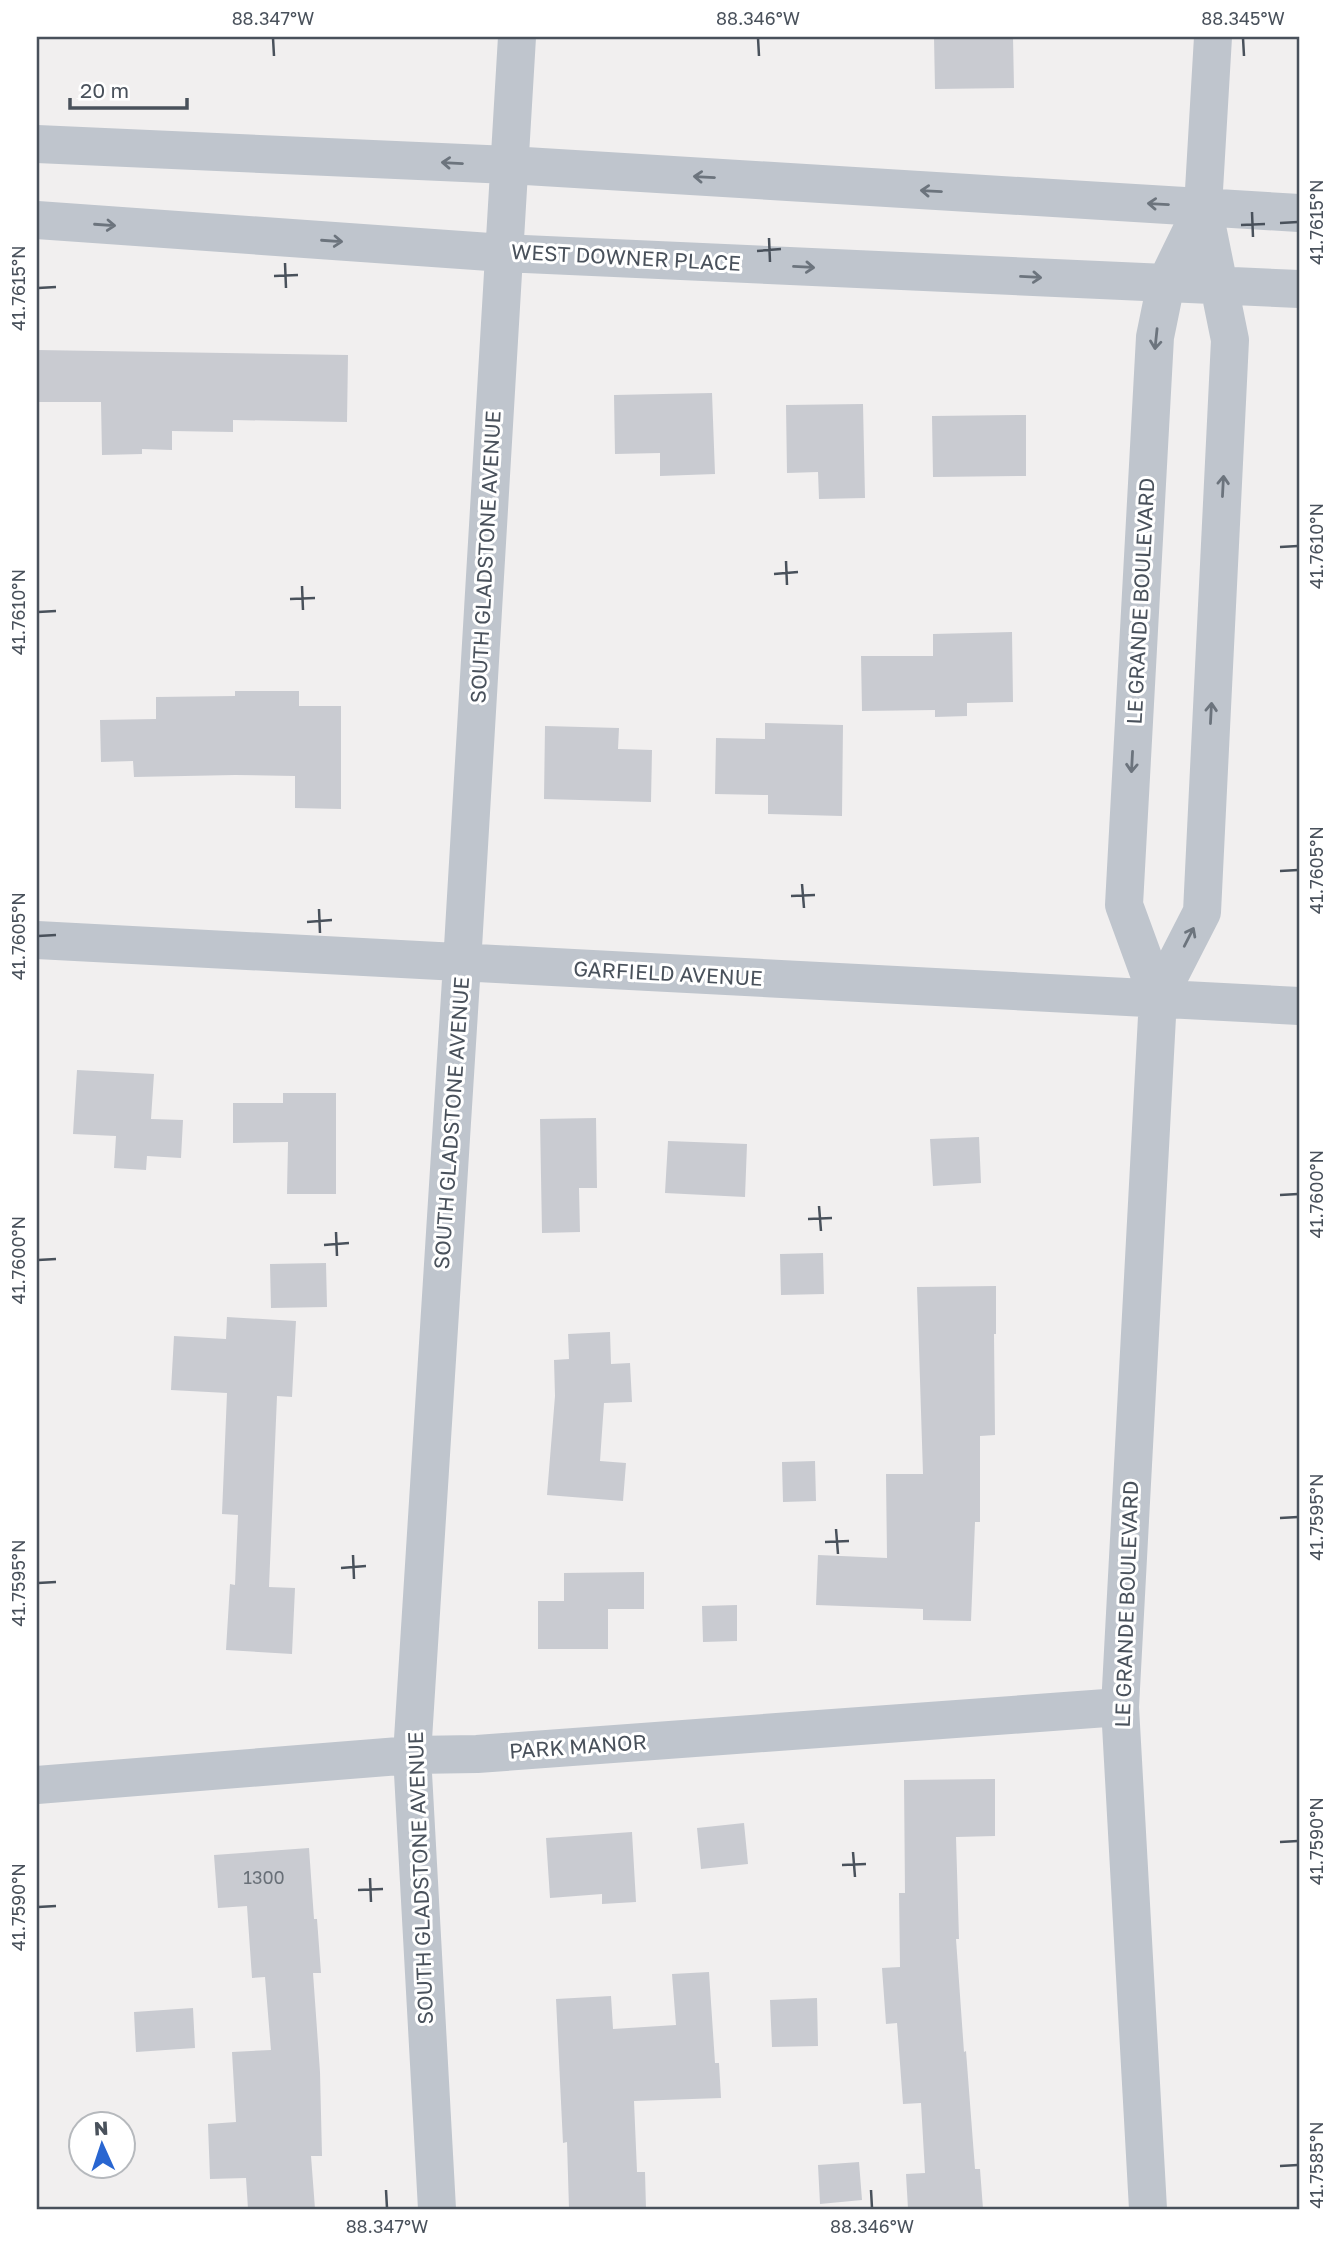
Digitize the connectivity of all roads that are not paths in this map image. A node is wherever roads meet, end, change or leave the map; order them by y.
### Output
1 (517, 37) edge
2 (1213, 37) edge
3 (37, 144) edge
4 (509, 165) junction
5 (1203, 207) junction
6 (1299, 213) edge
7 (37, 220) edge
8 (504, 253) junction
9 (1166, 283) junction
10 (1219, 285) junction
11 (1299, 289) edge
12 (37, 940) edge
13 (462, 964) junction
14 (1158, 998) junction
15 (1299, 1006) edge
16 (1120, 1707) junction
17 (412, 1755) junction
18 (37, 1785) edge
19 (437, 2209) edge
20 (1147, 2209) edge

1 - 4 street, SOUTH GLADSTONE AVENUE
2 - 5 street, LE GRANDE BOULEVARD
4 -> 3 street
5 -> 4 street
4 - 8 street, SOUTH GLADSTONE AVENUE
5 - 6 street
5 - 9 street, LE GRANDE BOULEVARD
5 - 10 street, LE GRANDE BOULEVARD
7 -> 8 street, WEST DOWNER PLACE
8 -> 9 street, WEST DOWNER PLACE
8 - 13 street, SOUTH GLADSTONE AVENUE
9 - 10 street, WEST DOWNER PLACE
9 -> 14 street, LE GRANDE BOULEVARD
10 - 11 street, WEST DOWNER PLACE
14 -> 10 street, LE GRANDE BOULEVARD
12 - 13 street, GARFIELD AVENUE
13 - 14 street, GARFIELD AVENUE
13 - 17 street, SOUTH GLADSTONE AVENUE
14 - 15 street, GARFIELD AVENUE
14 - 16 street, LE GRANDE BOULEVARD
16 - 17 street, PARK MANOR
16 - 20 street, LE GRANDE BOULEVARD
17 - 18 street, PARK MANOR
17 - 19 street, SOUTH GLADSTONE AVENUE

